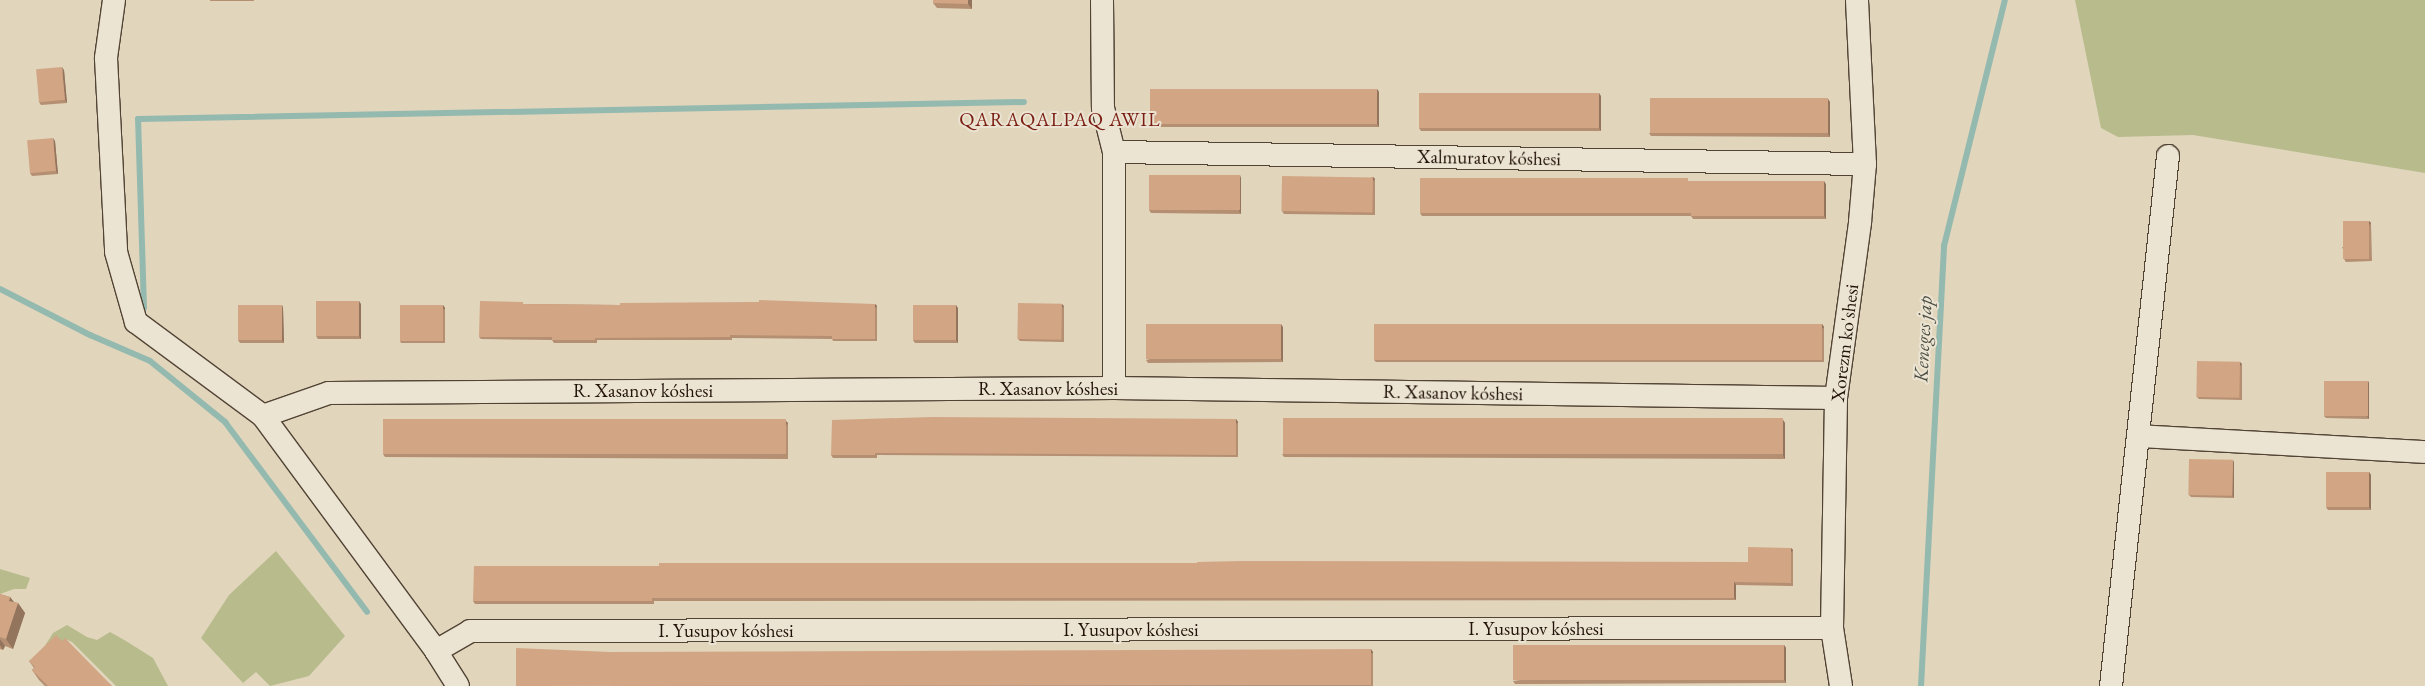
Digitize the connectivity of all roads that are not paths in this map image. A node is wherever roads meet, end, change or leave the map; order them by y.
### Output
1 (114, 0) edge
2 (1102, 0) edge
3 (1857, 0) edge
4 (1114, 152) junction
5 (2168, 156) dead end
6 (1865, 164) junction
7 (1114, 388) junction
8 (1836, 398) junction
9 (264, 416) junction
10 (2138, 436) junction
11 (2425, 452) edge
12 (1832, 628) junction
13 (436, 651) junction
14 (458, 686) edge
15 (1841, 686) edge
16 (2111, 686) edge

1 - 9 street
2 - 4 street
3 - 6 street, Xorezm ko'shesi
4 - 6 street, Xalmuratov kóshesi
4 - 7 street
5 - 10 street
6 - 8 street, Xorezm ko'shesi
7 - 8 street, R. Xasanov kóshesi
7 - 9 street, R. Xasanov kóshesi
8 - 12 street, Xorezm ko'shesi
9 - 13 street
10 - 11 street
10 - 16 street
12 - 13 street, I. Yusupov kóshesi
12 - 15 street, Xorezm ko'shesi
13 - 14 street

